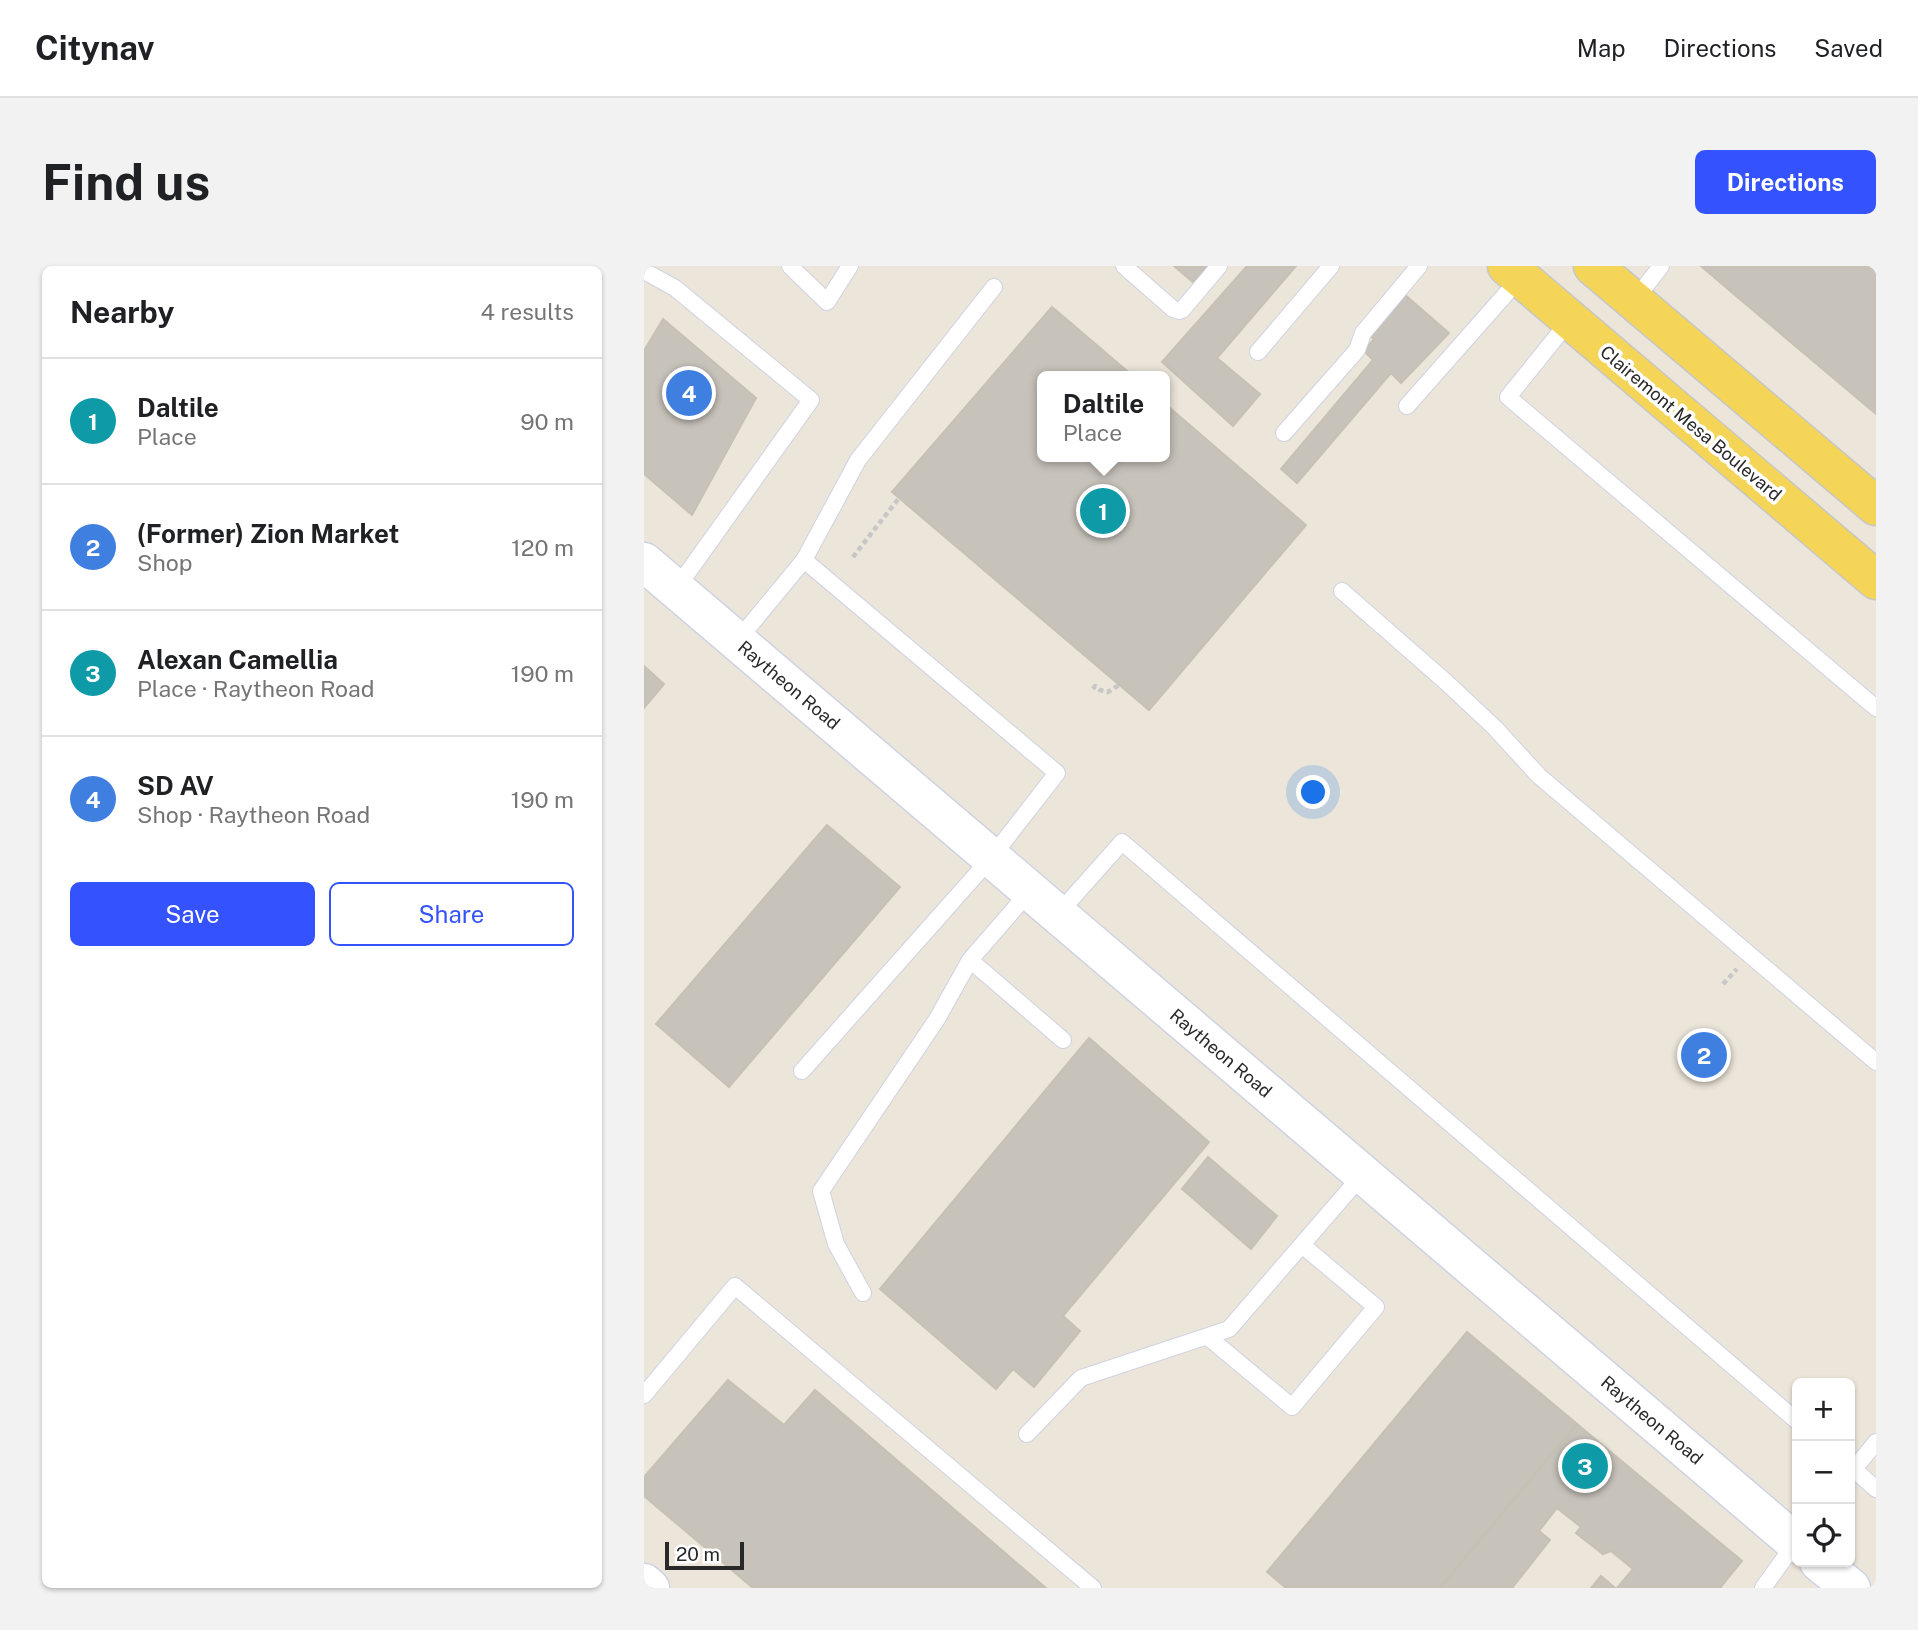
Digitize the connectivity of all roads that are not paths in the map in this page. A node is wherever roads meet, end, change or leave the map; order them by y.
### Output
1 (790, 266) edge
2 (850, 266) edge
3 (1124, 266) edge
4 (1219, 266) edge
5 (1331, 266) edge
6 (1419, 266) edge
7 (1593, 266) edge
8 (1661, 266) edge
9 (644, 271) edge
10 (1513, 272) edge
11 (994, 287) dead end
12 (1634, 301) junction
13 (1570, 320) junction
14 (1258, 352) dead end
15 (1407, 406) dead end
16 (1284, 433) dead end
17 (1869, 496) edge
18 (804, 561) junction
19 (644, 562) edge
20 (1876, 580) edge
21 (676, 589) junction
22 (1342, 592) dead end
23 (737, 641) junction
24 (1876, 708) edge
25 (991, 858) junction
26 (1044, 903) junction
27 (970, 960) junction
28 (1063, 1040) dead end
29 (1876, 1062) edge
30 (802, 1071) dead end
31 (1363, 1174) junction
32 (1302, 1245) junction
33 (863, 1293) dead end
34 (1208, 1337) junction
35 (644, 1395) edge
36 (1792, 1417) edge
37 (1027, 1434) dead end
38 (1876, 1442) edge
39 (1855, 1466) edge
40 (1855, 1473) edge
41 (1876, 1489) edge
42 (1792, 1539) edge
43 (1792, 1558) edge
44 (1826, 1567) edge
45 (644, 1583) edge
46 (650, 1588) edge
47 (1093, 1588) edge
48 (1763, 1588) edge
49 (1851, 1588) edge

1 - 2 lane
3 - 4 lane
5 - 14 lane
6 - 16 lane
7 - 12 main road
8 - 12 lane
9 - 21 lane
10 - 13 main road, Clairemont Mesa Boulevard
10 - 15 lane
11 - 18 lane
12 - 17 main road
13 - 20 main road, Clairemont Mesa Boulevard
13 - 24 lane
18 - 23 lane
18 - 25 lane
19 - 21 street, Raytheon Road
21 - 23 street, Raytheon Road
22 - 29 lane
23 - 25 street, Raytheon Road
25 - 26 street, Raytheon Road
25 - 30 lane
26 - 27 lane
26 - 31 street, Raytheon Road
26 - 36 lane
27 - 28 lane
27 - 33 lane
31 - 32 lane
31 - 42 street, Raytheon Road
32 - 34 lane
32 - 34 lane
34 - 37 lane
35 - 47 lane
38 - 39 lane
40 - 41 lane
43 - 48 lane
44 - 49 street, Raytheon Road
45 - 46 street

